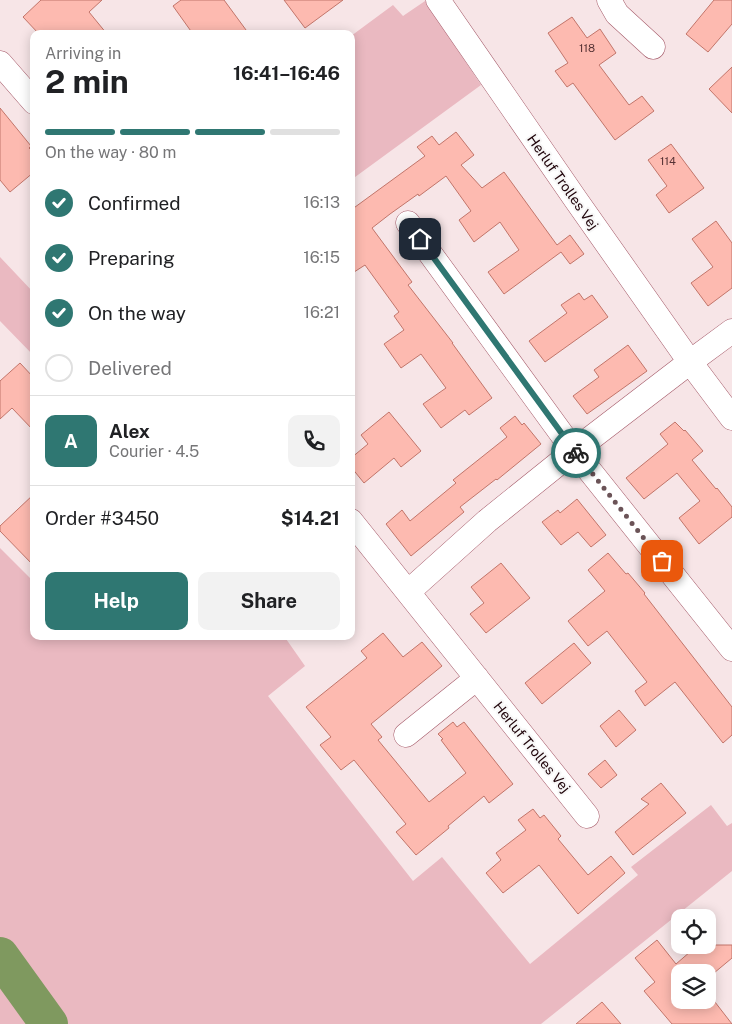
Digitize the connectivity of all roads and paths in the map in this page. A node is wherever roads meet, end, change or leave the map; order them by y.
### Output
1 (438, 0) edge
2 (609, 0) edge
3 (653, 47) dead end
4 (0, 63) edge
5 (30, 97) edge
6 (408, 223) dead end
7 (732, 331) edge
8 (690, 362) junction
9 (732, 418) edge
10 (574, 451) junction
11 (355, 526) edge
12 (408, 592) junction
13 (732, 649) edge
14 (477, 678) junction
15 (406, 735) dead end
16 (587, 816) dead end

1 - 8 street, Herluf Trolles Vej
2 - 3 street
4 - 5 street
6 - 10 street
7 - 8 street
8 - 9 street, Herluf Trolles Vej
8 - 10 street
10 - 12 street
10 - 13 street
11 - 12 street, Herluf Trolles Vej
12 - 14 street, Herluf Trolles Vej
14 - 15 street
14 - 16 street, Herluf Trolles Vej

